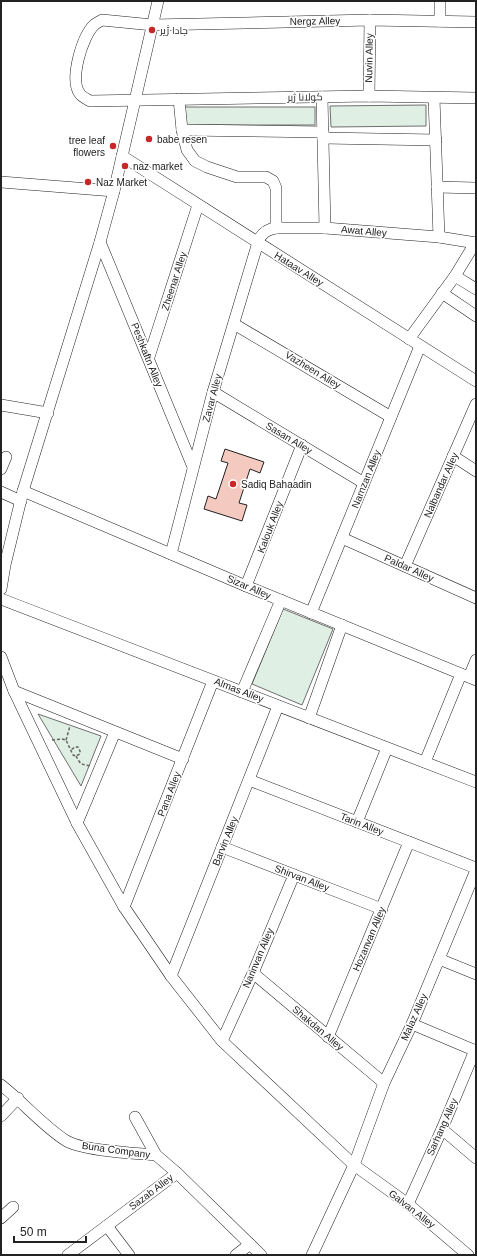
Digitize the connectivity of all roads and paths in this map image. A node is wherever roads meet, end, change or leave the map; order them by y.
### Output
1 (158, 1) edge
2 (440, 1) edge
3 (370, 20) junction
4 (440, 21) junction
5 (476, 22) edge
6 (153, 25) junction
7 (369, 96) junction
8 (322, 97) junction
9 (434, 98) junction
10 (476, 98) edge
11 (179, 99) junction
12 (134, 100) junction
13 (182, 130) junction
14 (323, 135) junction
15 (436, 140) junction
16 (122, 156) junction
17 (1, 182) edge
18 (437, 187) junction
19 (476, 188) edge
20 (114, 191) junction
21 (198, 205) junction
22 (276, 228) junction
23 (325, 228) junction
24 (439, 237) junction
25 (100, 242) junction
26 (258, 243) junction
27 (476, 243) edge
28 (455, 276) junction
29 (476, 289) edge
30 (442, 293) junction
31 (476, 316) edge
32 (234, 324) junction
33 (409, 338) junction
34 (420, 346) junction
35 (149, 357) junction
36 (476, 381) edge
37 (213, 392) junction
38 (476, 404) edge
39 (1, 405) edge
40 (48, 413) junction
41 (391, 417) junction
42 (302, 445) junction
43 (453, 456) junction
44 (6, 457) dead end
45 (193, 468) junction
46 (1, 469) edge
47 (476, 471) edge
48 (364, 483) junction
49 (1, 492) edge
50 (22, 496) junction
51 (342, 538) junction
52 (171, 554) junction
53 (405, 566) junction
54 (246, 586) junction
55 (1, 589) edge
56 (1, 598) edge
57 (476, 598) edge
58 (281, 600) junction
59 (312, 612) junction
60 (342, 625) junction
61 (1, 657) edge
62 (476, 660) edge
63 (469, 677) edge
64 (213, 680) junction
65 (14, 692) junction
66 (242, 692) junction
67 (278, 706) junction
68 (309, 718) junction
69 (70, 726) dead end
70 (115, 732) junction
71 (52, 740) dead end
72 (66, 740) junction
73 (387, 748) junction
74 (72, 750) junction
75 (76, 756) junction
76 (182, 759) junction
77 (425, 762) junction
78 (100, 768) junction
79 (249, 780) junction
80 (476, 782) edge
81 (358, 822) junction
82 (77, 823) junction
83 (409, 842) junction
84 (222, 847) junction
85 (476, 869) edge
86 (294, 875) junction
87 (124, 908) junction
88 (382, 909) junction
89 (439, 959) junction
90 (253, 973) junction
91 (476, 974) edge
92 (171, 976) junction
93 (412, 1024) junction
94 (328, 1037) junction
95 (222, 1040) junction
96 (476, 1051) edge
97 (384, 1083) junction
98 (1, 1086) edge
99 (18, 1098) junction
100 (1, 1116) edge
101 (135, 1117) dead end
102 (442, 1129) junction
103 (156, 1155) junction
104 (476, 1158) edge
105 (354, 1165) junction
106 (176, 1173) junction
107 (408, 1204) junction
108 (13, 1207) dead end
109 (1, 1218) edge
110 (107, 1226) junction
111 (250, 1244) junction
112 (68, 1255) edge
113 (129, 1255) edge
114 (236, 1255) edge
115 (261, 1255) edge
116 (312, 1255) edge
117 (468, 1255) edge

1 - 6 street
2 - 4 street
3 - 4 street, Nergz Alley
3 - 6 street, Nergz Alley
3 - 7 street, Nuvin Alley
4 - 5 street, Nergz Alley
6 - 12 street
6 - 12 street, Nergz Alley
7 - 8 street, کولانا ژیر
7 - 9 street, کولانا ژیر
8 - 11 street, کولانا ژیر
8 - 14 street
9 - 10 street, کولانا ژیر
9 - 15 street
11 - 12 street, کولانا ژیر
11 - 13 street
12 - 16 street
13 - 14 street
13 - 22 street
14 - 15 street
14 - 23 street
15 - 18 street
16 - 20 street
16 - 21 street, Hataav Alley
17 - 20 street
18 - 19 street
18 - 24 street
20 - 25 street
21 - 26 street, Hataav Alley
21 - 35 street, Zheenar Alley
22 - 23 street, Awat Alley
22 - 26 street
23 - 24 street, Awat Alley
24 - 27 street, Awat Alley
25 - 35 street, Peshkaftn Alley
25 - 40 street
26 - 32 street, Zavar Alley
26 - 33 street, Hataav Alley
27 - 28 street
28 - 29 street
28 - 30 street
30 - 31 street
30 - 33 street
32 - 37 street, Zavar Alley
32 - 41 street, Vazheen Alley
33 - 34 street, Hataav Alley
34 - 36 street, Hataav Alley
34 - 41 street, Narnzan Alley
35 - 45 street, Peshkaftn Alley
37 - 42 street, Sasan Alley
37 - 45 street, Zavar Alley
38 - 43 street, Nalbandar Alley
39 - 40 street
40 - 50 street
41 - 48 street, Narnzan Alley
42 - 48 street, Sasan Alley
42 - 54 street, Kalouk Alley
43 - 47 street
43 - 53 street, Nalbandar Alley
44 - 46 street
45 - 52 street, Zavar Alley
48 - 51 street, Narnzan Alley
49 - 50 street, Sizar Alley
50 - 52 street, Sizar Alley
50 - 55 street
51 - 53 street, Paldar Alley
51 - 59 street, Narnzan Alley
52 - 54 street, Sizar Alley
53 - 57 street, Paldar Alley
54 - 58 street, Sizar Alley
56 - 64 street, Almas Alley
58 - 59 street, Sizar Alley
58 - 66 street
59 - 60 street, Sizar Alley
60 - 63 street, Sizar Alley
60 - 68 street
61 - 65 street, Galvan Alley
62 - 63 street
63 - 77 street
64 - 66 street, Almas Alley
64 - 76 street, Pana Alley
65 - 70 street
65 - 82 street, Galvan Alley
66 - 67 street, Almas Alley
67 - 68 street, Almas Alley
67 - 79 street, Barvin Alley
68 - 73 street, Almas Alley
69 - 72 path
70 - 76 street
70 - 78 street
71 - 72 path
72 - 74 path
73 - 77 street, Almas Alley
73 - 81 street
74 - 75 path
74 - 75 path
75 - 78 path
76 - 87 street, Pana Alley
77 - 80 street, Almas Alley
78 - 82 street
79 - 81 street, Tarin Alley
79 - 84 street, Barvin Alley
81 - 83 street, Tarin Alley
82 - 87 street, Galvan Alley
83 - 85 street, Tarin Alley
83 - 88 street, Hozanvan Alley
84 - 86 street, Shirvan Alley
84 - 92 street, Barvin Alley
85 - 89 street, Malaz Alley
86 - 88 street, Shirvan Alley
86 - 90 street, Narinvan Alley
87 - 92 street, Galvan Alley
88 - 94 street, Hozanvan Alley
89 - 91 street
89 - 93 street, Malaz Alley
90 - 94 street, Shakdan Alley
90 - 95 street, Narinvan Alley
92 - 95 street, Galvan Alley
93 - 96 street
93 - 97 street, Malaz Alley
94 - 97 street, Shakdan Alley
95 - 105 street, Galvan Alley
96 - 102 street, Sarhang Alley
97 - 105 street, Malaz Alley
98 - 99 street, Buna Company
99 - 100 street
99 - 103 street, Buna Company
101 - 103 street
102 - 104 street
102 - 107 street, Sarhang Alley
103 - 106 street
105 - 107 street, Galvan Alley
105 - 116 street, Malaz Alley
106 - 110 street, Sazab Alley
106 - 111 street
107 - 117 street, Galvan Alley
108 - 109 street
110 - 112 street, Sazab Alley
110 - 113 street
111 - 114 street
111 - 115 street

